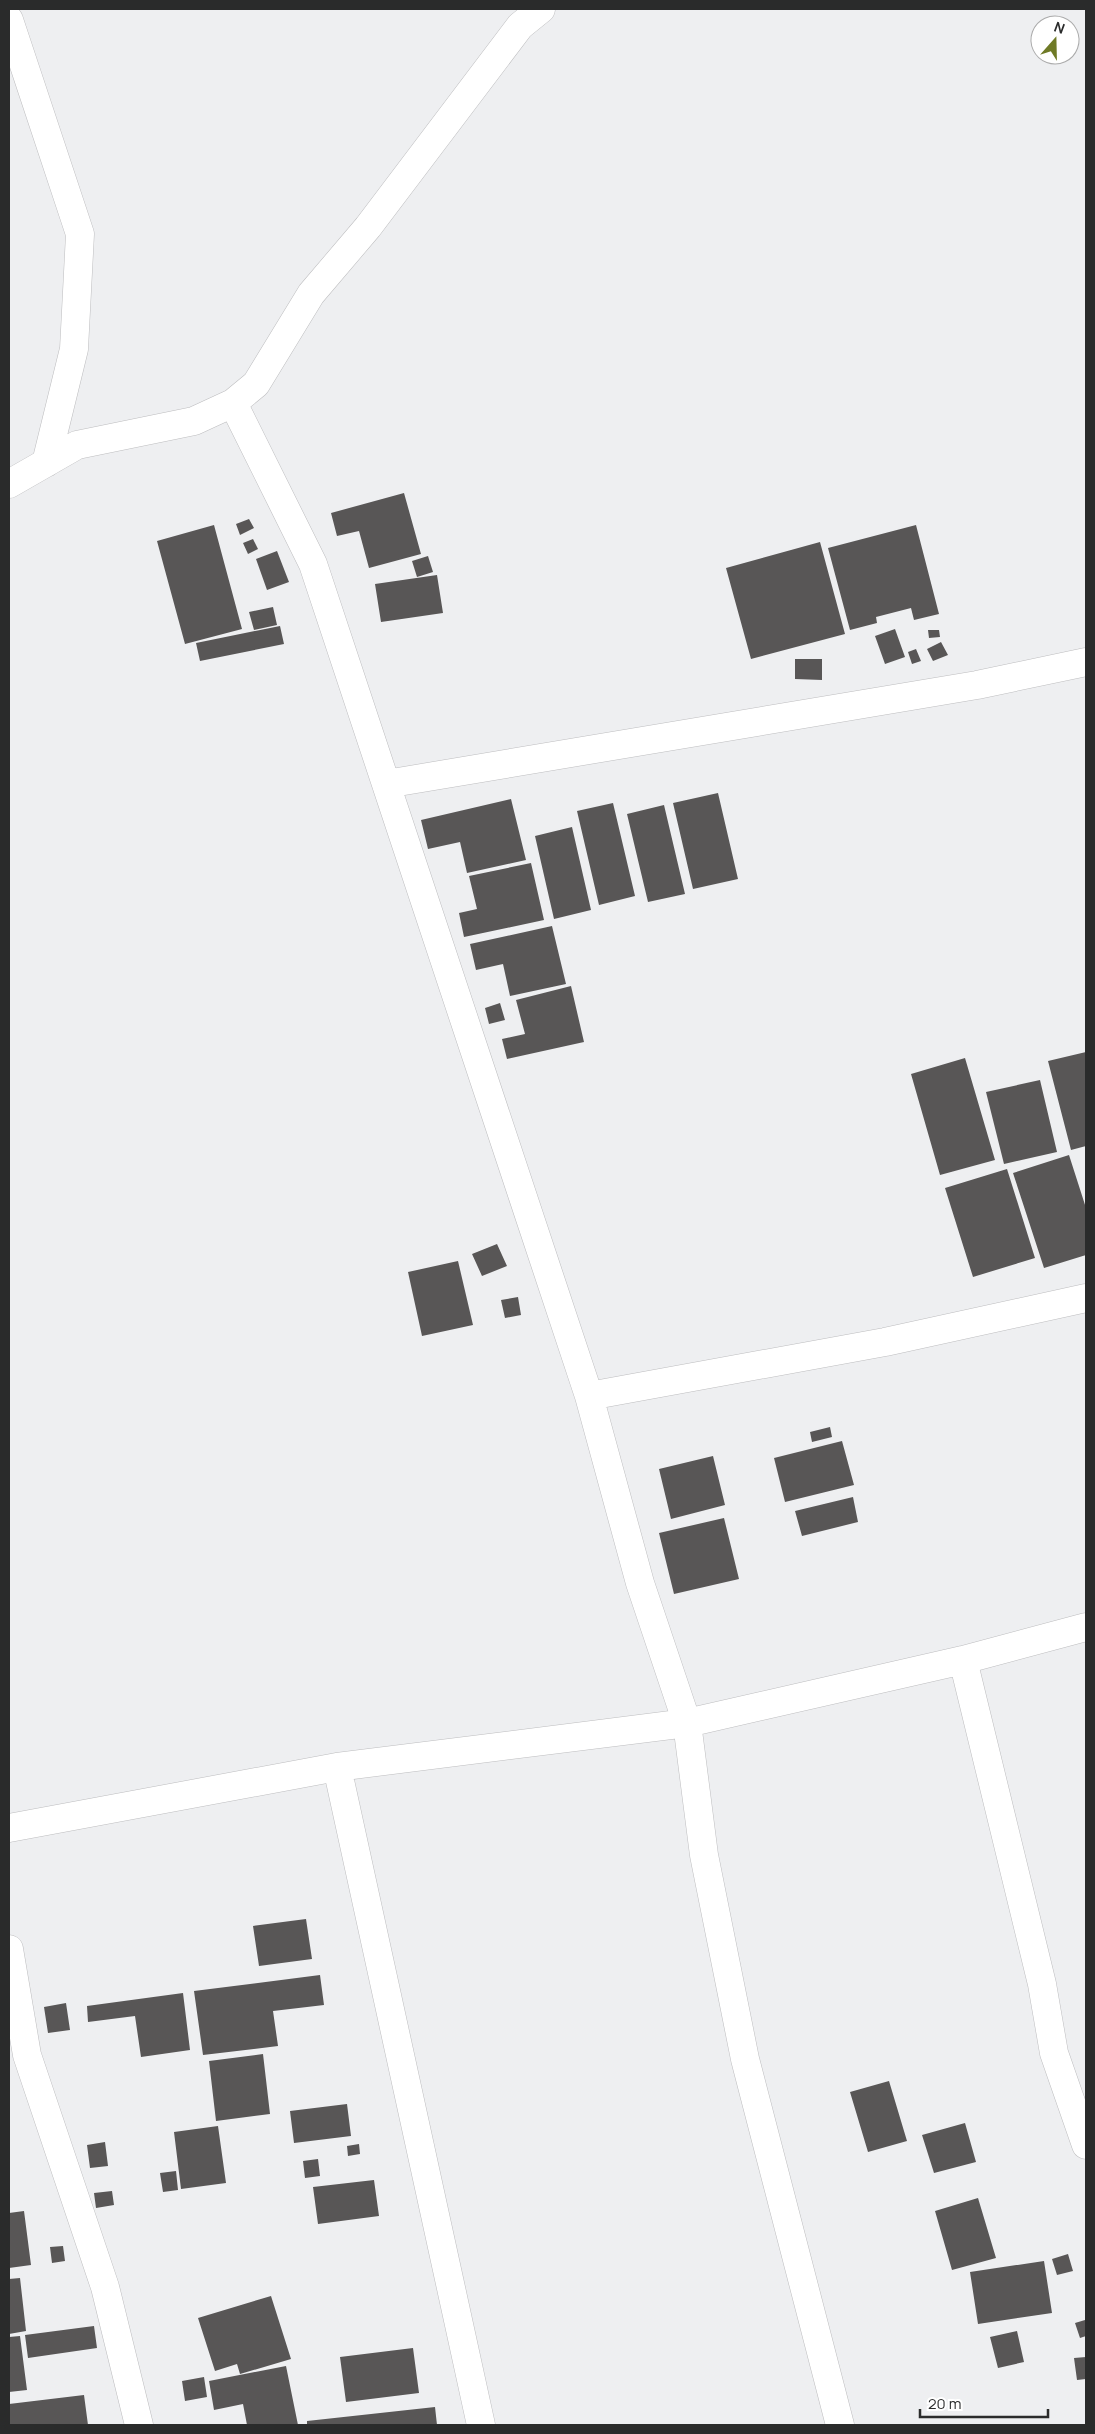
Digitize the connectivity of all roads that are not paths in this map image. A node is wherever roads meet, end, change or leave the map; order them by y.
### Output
1 (541, 9) edge
2 (9, 20) edge
3 (233, 403) junction
4 (46, 462) junction
5 (9, 484) edge
6 (1086, 662) edge
7 (386, 784) junction
8 (1086, 1298) edge
9 (589, 1396) junction
10 (1086, 1628) edge
11 (963, 1660) junction
12 (687, 1723) junction
13 (337, 1768) junction
14 (9, 1828) edge
15 (9, 1949) edge
16 (1086, 2145) edge
17 (138, 2425) edge
18 (481, 2425) edge
19 (840, 2425) edge

1 - 3 street
2 - 4 street
3 - 4 street
3 - 7 street
4 - 5 street
6 - 7 street
7 - 9 street
8 - 9 street
9 - 12 street
10 - 11 street
11 - 12 street
11 - 16 street
12 - 13 street
12 - 19 street
13 - 14 street
13 - 18 street
15 - 17 street

